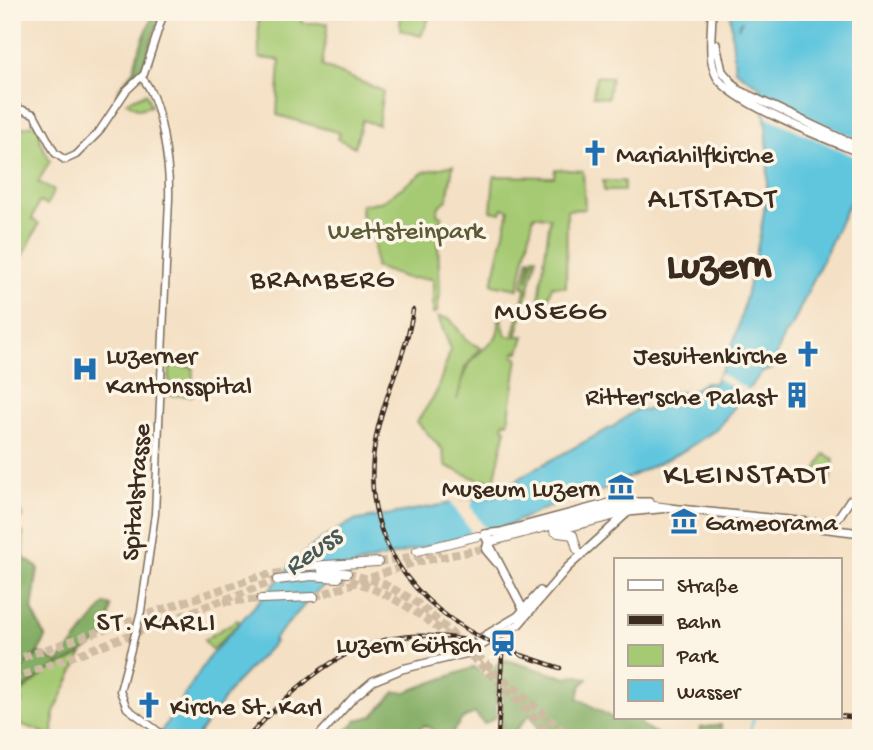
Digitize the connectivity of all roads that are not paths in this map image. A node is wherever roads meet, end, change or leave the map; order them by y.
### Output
1 (164, 12) edge
2 (714, 12) edge
3 (141, 77) junction
4 (12, 106) edge
5 (860, 150) edge
6 (861, 497) edge
7 (669, 508) junction
8 (628, 512) junction
9 (841, 513) junction
10 (809, 524) junction
11 (846, 532) junction
12 (548, 533) junction
13 (861, 533) edge
14 (489, 540) junction
15 (578, 549) joint
16 (417, 551) dead end
17 (378, 562) tunnel mouth
18 (347, 572) tunnel mouth
19 (338, 578) tunnel mouth
20 (277, 580) tunnel mouth
21 (314, 597) tunnel mouth
22 (261, 599) tunnel mouth
23 (527, 608) junction
24 (167, 738) edge
25 (317, 738) edge

1 - 3 main road
2 - 5 main road
3 - 4 main road
3 - 24 main road, Spitalstrasse
6 - 9 main road
7 - 8 main road
7 - 10 main road
7 - 14 highway
7 - 14 main road
8 - 12 highway
8 - 23 main road
9 - 10 main road
9 - 11 main road
10 - 11 main road
11 - 13 main road
12 - 14 highway
12 - 15 highway
14 - 16 highway
14 - 23 main road
15 - 23 main road
17 - 18 highway
19 - 20 highway
21 - 22 highway
23 - 25 main road

